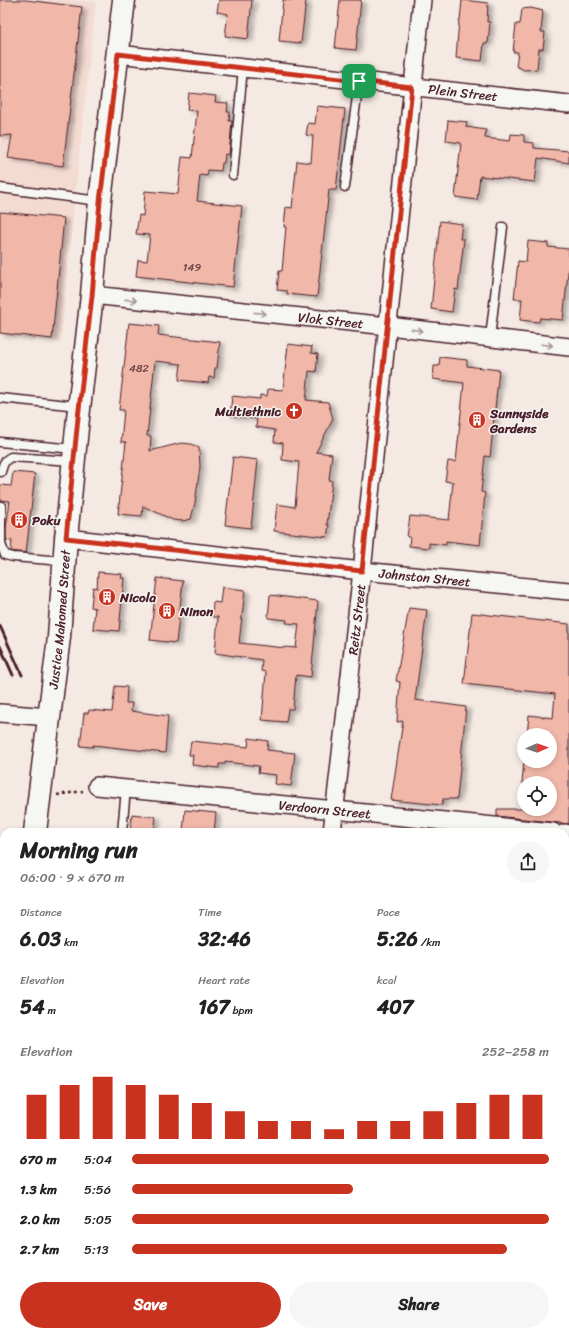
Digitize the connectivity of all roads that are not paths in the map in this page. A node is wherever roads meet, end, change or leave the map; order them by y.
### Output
1 (124, 0) edge
2 (422, 0) edge
3 (118, 54) junction
4 (243, 68) junction
5 (359, 81) junction
6 (412, 87) junction
7 (569, 104) edge
8 (233, 175) dead end
9 (345, 187) dead end
10 (0, 188) edge
11 (100, 201) junction
12 (503, 227) dead end
13 (92, 296) junction
14 (388, 326) junction
15 (490, 338) junction
16 (569, 347) edge
17 (0, 398) edge
18 (79, 406) junction
19 (0, 442) edge
20 (74, 455) junction
21 (1, 472) edge
22 (1, 506) edge
23 (66, 538) junction
24 (64, 562) junction
25 (362, 571) junction
26 (569, 591) edge
27 (0, 713) edge
28 (49, 717) junction
29 (97, 786) dead end
30 (126, 789) junction
31 (334, 810) junction
32 (35, 828) edge
33 (122, 828) edge
34 (332, 828) edge
35 (513, 828) edge

1 - 3 main road, Justice Mahomed Street
2 - 6 street, Reitz Street
3 - 4 street, Plein Street
3 - 11 main road, Justice Mahomed Street
4 - 5 street, Plein Street
4 - 8 lane
5 - 6 street, Plein Street
5 - 9 lane
6 - 7 street, Plein Street
6 - 14 street, Reitz Street
10 - 11 lane
11 - 13 main road, Justice Mahomed Street
12 - 15 lane
13 -> 14 street, Vlok Street
13 - 18 main road, Justice Mahomed Street
14 -> 15 street, Vlok Street
14 - 25 street, Reitz Street
15 -> 16 street, Vlok Street
17 - 18 lane
18 - 20 main road, Justice Mahomed Street
19 - 20 lane
20 - 21 lane
20 - 23 main road, Justice Mahomed Street
22 - 24 lane
23 - 24 main road, Justice Mahomed Street
23 - 25 street, Johnston Street
24 - 28 main road, Justice Mahomed Street
25 - 26 street, Johnston Street
25 - 31 street, Reitz Street
27 - 28 street
28 - 32 main road, Justice Mahomed Street
29 - 30 street, Verdoorn Street
30 - 31 street, Verdoorn Street
30 - 33 lane
31 - 34 street, Reitz Street
31 - 35 street, Verdoorn Street

